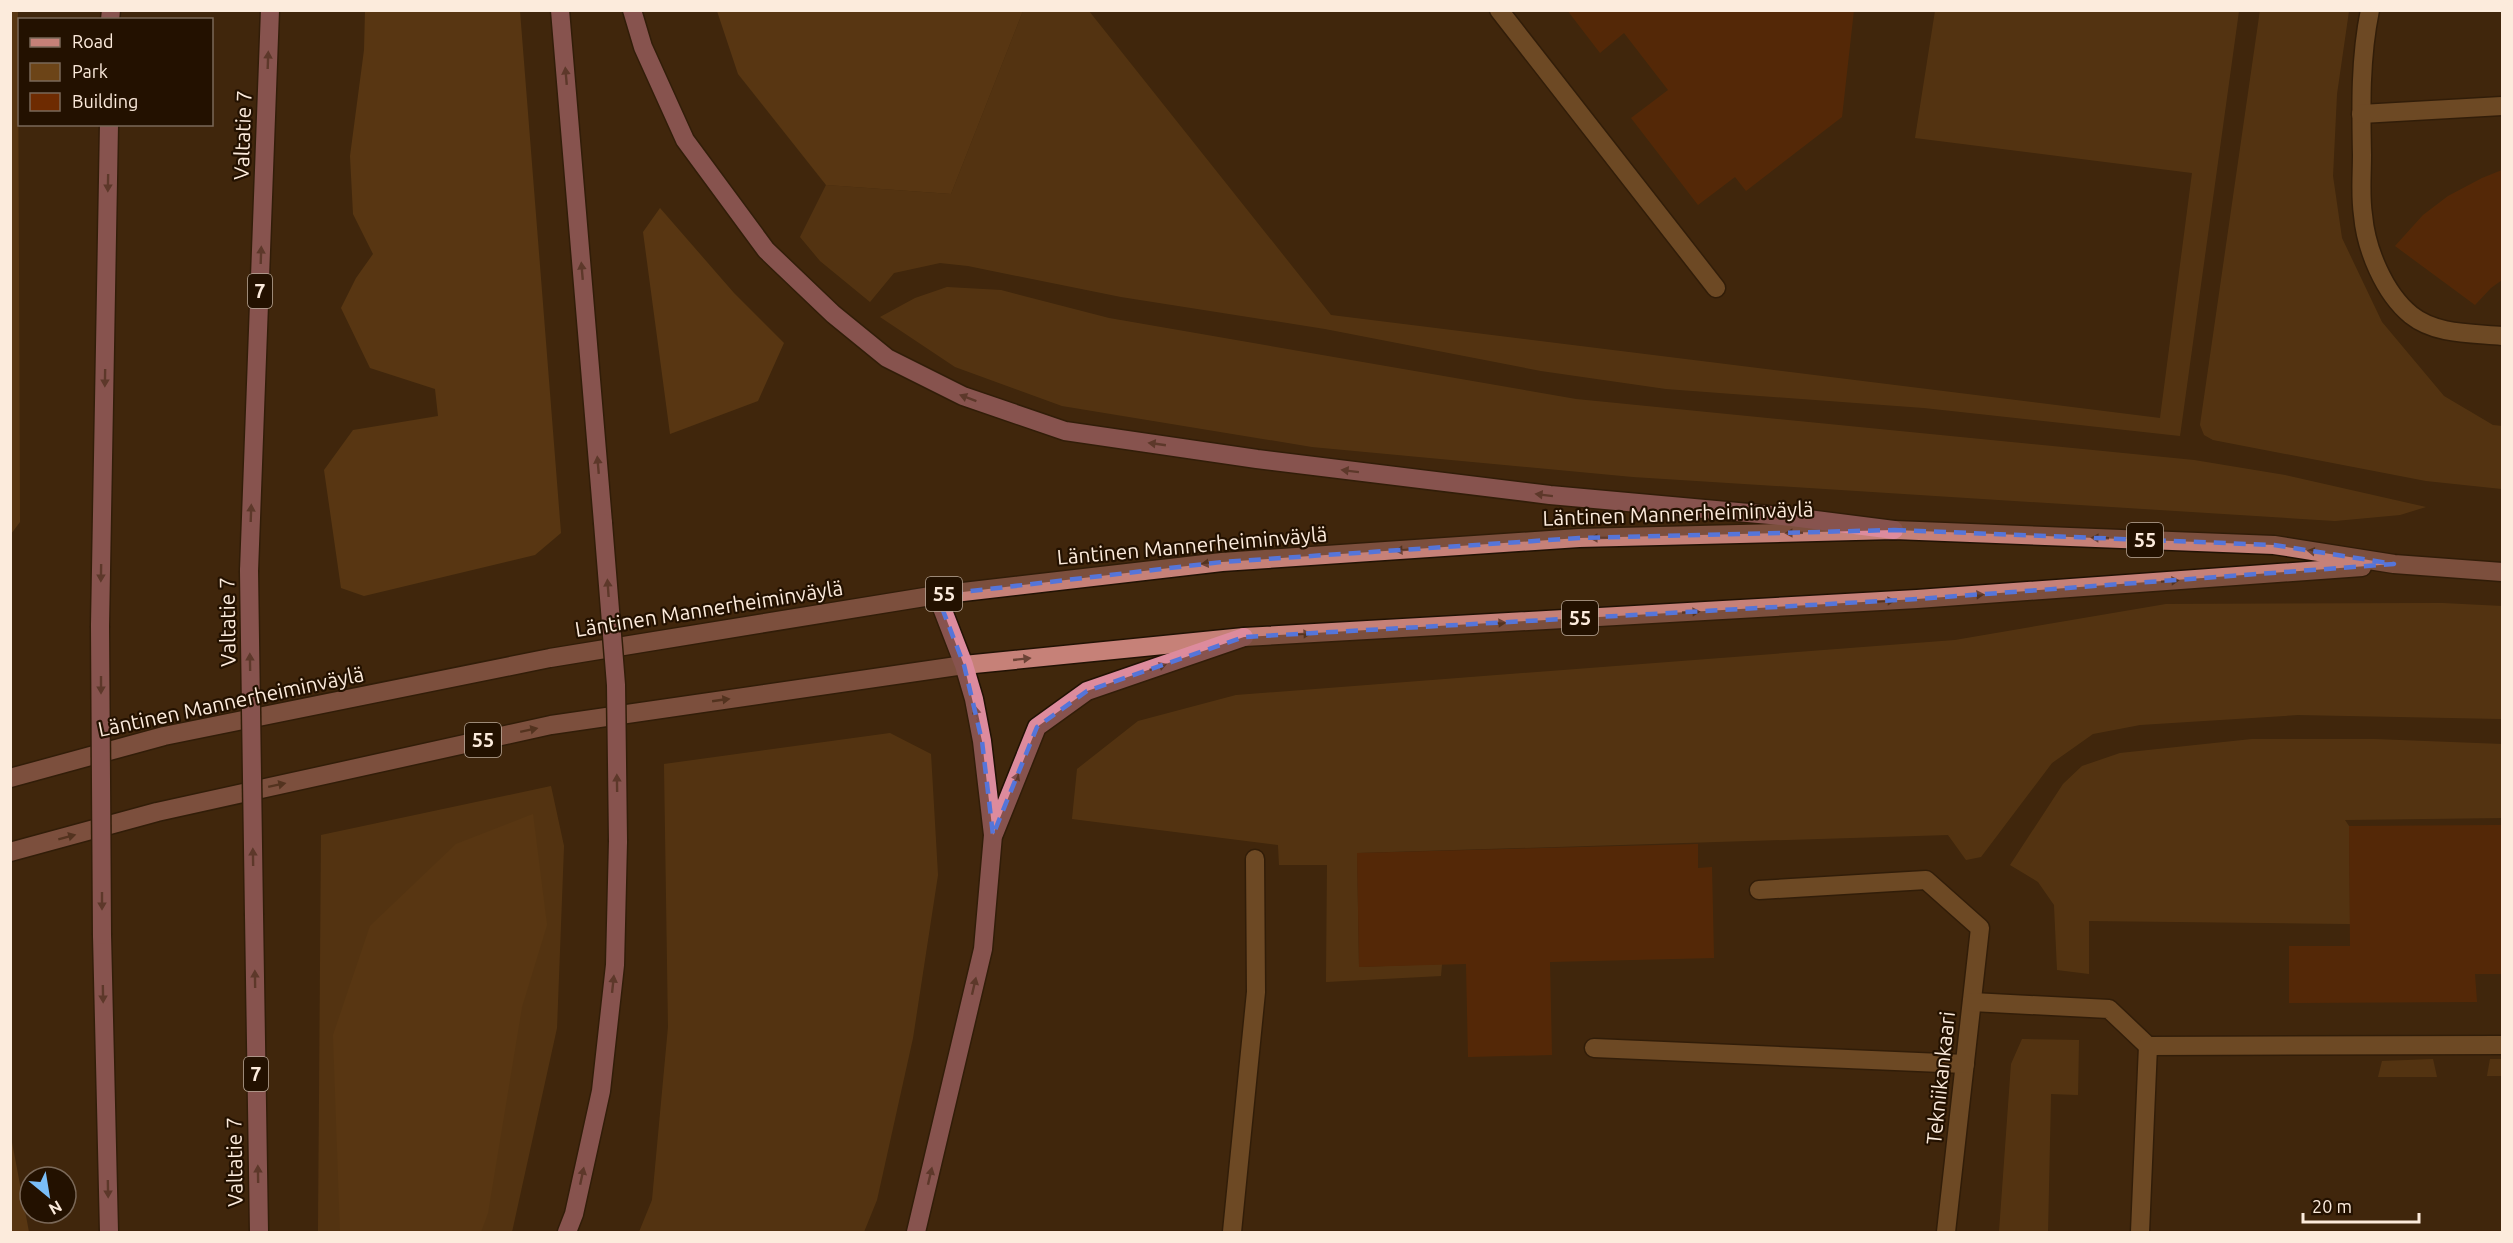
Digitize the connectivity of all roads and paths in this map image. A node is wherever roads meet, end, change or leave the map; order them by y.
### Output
1 (270, 10) edge
2 (560, 10) edge
3 (632, 10) edge
4 (1499, 10) edge
5 (2370, 10) edge
6 (2502, 106) edge
7 (2361, 114) junction
8 (109, 126) edge
9 (1716, 288) dead end
10 (2502, 336) edge
11 (1894, 530) junction
12 (2394, 564) junction
13 (2502, 572) edge
14 (937, 595) junction
15 (1244, 637) junction
16 (964, 665) junction
17 (10, 778) edge
18 (993, 835) junction
19 (10, 852) edge
20 (1255, 859) dead end
21 (1759, 890) dead end
22 (1972, 1002) junction
23 (2502, 1045) edge
24 (2148, 1046) junction
25 (1594, 1048) dead end
26 (1965, 1064) junction
27 (110, 1233) edge
28 (259, 1233) edge
29 (567, 1233) edge
30 (916, 1233) edge
31 (1232, 1233) edge
32 (1946, 1233) edge
33 (2140, 1233) edge

28 -> 1 highway, Valtatie 7 / 7, bridge
29 -> 2 highway, bridge
11 -> 3 highway
4 - 9 street
5 - 7 street
6 - 7 street
7 - 10 street
8 -> 27 highway, bridge
12 -> 11 main road, Läntinen Mannerheiminväylä / 55
11 -> 14 main road, Läntinen Mannerheiminväylä / 55
12 - 13 main road, Läntinen Mannerheiminväylä / 55
15 -> 12 main road, Läntinen Mannerheiminväylä / 55
14 - 16 highway
14 - 17 main road, Läntinen Mannerheiminväylä / 55
16 -> 15 main road, Läntinen Mannerheiminväylä / 55
18 -> 15 highway
18 -> 16 highway
19 -> 16 main road, Läntinen Mannerheiminväylä / 55
30 -> 18 highway
20 - 31 street
21 - 22 street, Tekniikankaari
22 - 24 street
22 - 26 street, Tekniikankaari
23 - 24 street
24 - 33 street
25 - 26 street
26 - 32 street, Tekniikankaari

